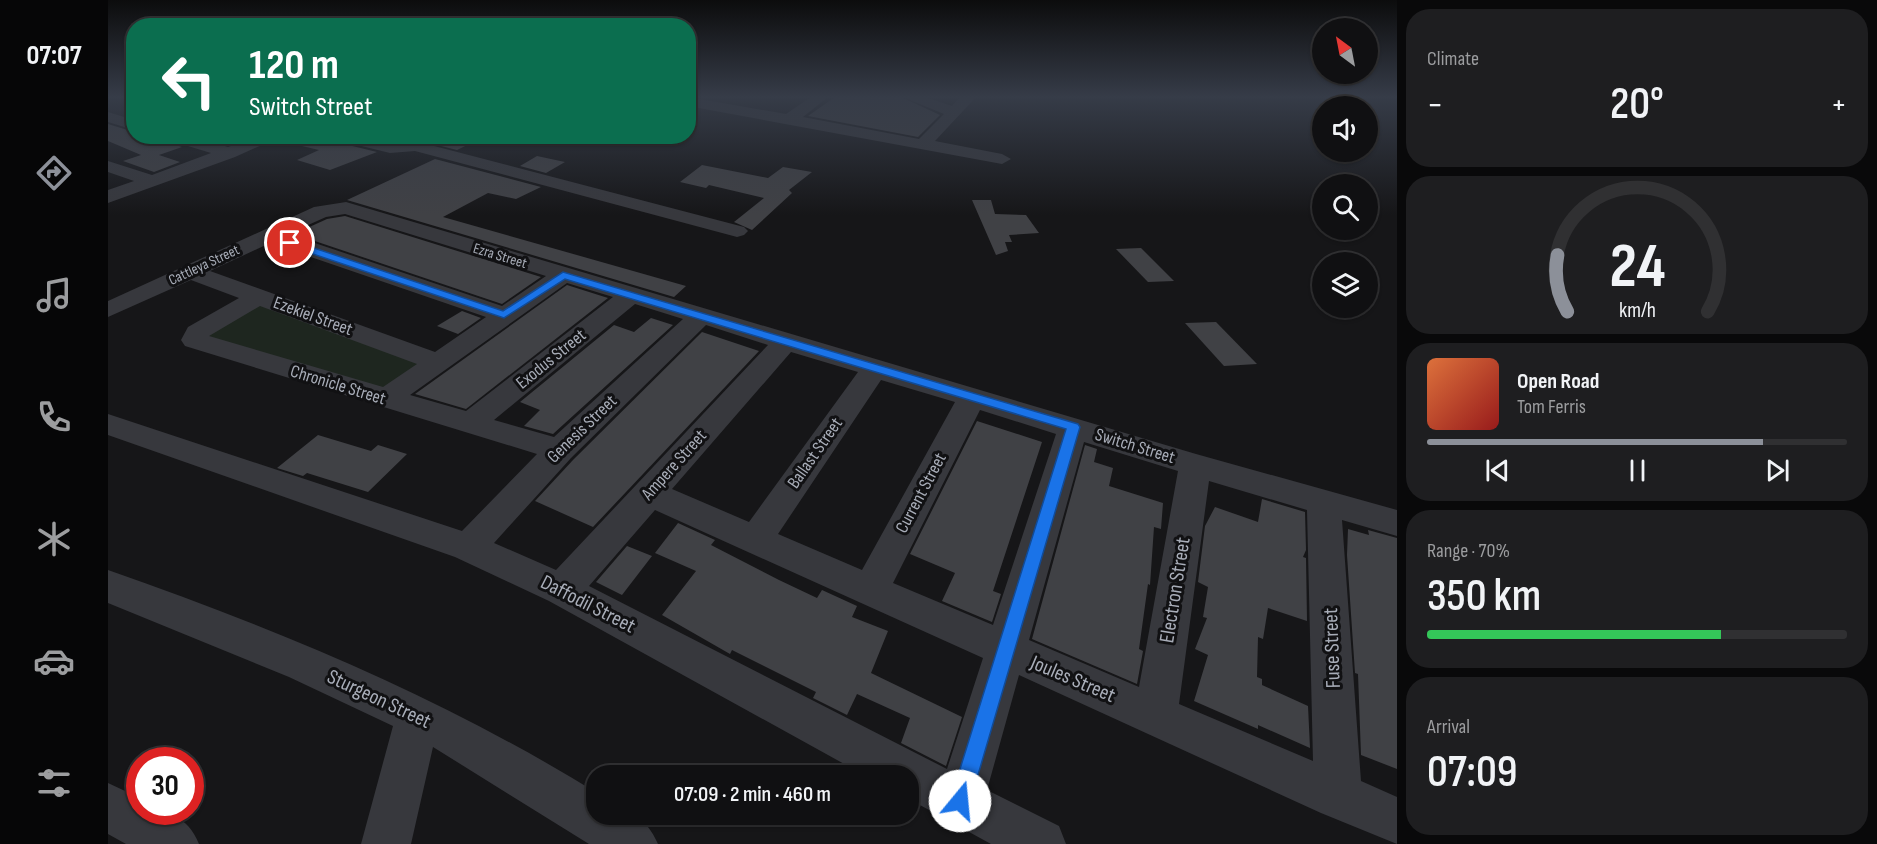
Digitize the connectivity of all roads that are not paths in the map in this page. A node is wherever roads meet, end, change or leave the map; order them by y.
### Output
1 (882, 136) edge
2 (930, 136) edge
3 (200, 144) edge
4 (253, 144) edge
5 (374, 144) edge
6 (419, 144) edge
7 (923, 144) junction
8 (415, 146) junction
9 (229, 153) junction
10 (1002, 159) dead end
11 (399, 165) dead end
12 (108, 166) edge
13 (152, 181) junction
14 (108, 197) edge
15 (334, 208) joint
16 (736, 231) dead end
17 (268, 235) junction
18 (191, 272) junction
19 (563, 275) junction
20 (632, 295) junction
21 (260, 296) junction
22 (108, 310) edge
23 (504, 315) junction
24 (701, 316) junction
25 (787, 340) junction
26 (435, 361) junction
27 (875, 368) junction
28 (972, 397) junction
29 (385, 399) junction
30 (471, 423) junction
31 (108, 424) edge
32 (1073, 427) junction
33 (560, 450) junction
34 (1195, 465) junction
35 (650, 493) junction
36 (1324, 500) junction
37 (1397, 523) edge
38 (756, 539) junction
39 (468, 546) junction
40 (108, 586) edge
41 (562, 590) junction
42 (870, 590) junction
43 (1008, 651) junction
44 (1156, 714) junction
45 (418, 716) junction
46 (1338, 796) junction
47 (960, 801) junction
48 (108, 807) edge
49 (1397, 821) edge
50 (623, 841) edge
51 (174, 844) edge
52 (386, 844) edge
53 (1041, 844) edge

1 - 7 street
2 - 7 street
3 - 9 street
4 - 9 street
5 - 8 street
6 - 8 street
7 - 10 street
8 - 11 street
8 - 16 street
9 - 13 street
12 - 13 street
13 - 14 street
15 - 17 street, Cattleya Street
15 - 19 street, Ezra Street
17 - 18 street, Cattleya Street
17 - 23 street
18 - 21 street, Ezekiel Street
18 - 22 street, Cattleya Street
19 - 20 street, Ezra Street
19 - 23 street
20 - 24 street, Ezra Street
20 - 30 street, Exodus Street
21 - 26 street, Ezekiel Street
21 - 29 street, Chronicle Street
23 - 26 street
24 - 25 street, Switch Street
24 - 33 street, Genesis Street
25 - 27 street, Switch Street
25 - 35 street, Ampere Street
26 - 29 street
27 - 28 street, Switch Street
27 - 38 street, Ballast Street
28 - 32 street, Switch Street
28 - 42 street, Current Street
29 - 30 street, Chronicle Street
30 - 33 street, Chronicle Street
31 - 39 street, Daffodil Street
32 - 34 street, Switch Street
32 - 43 street
33 - 39 street, Genesis Street
34 - 36 street, Switch Street
34 - 44 street, Electron Street
35 - 38 street, Joules Street
35 - 41 street, Ampere Street
36 - 37 street, Switch Street
36 - 46 street, Fuse Street
38 - 42 street, Joules Street
39 - 41 street, Daffodil Street
40 - 45 street, Sturgeon Street
41 - 47 street, Daffodil Street
42 - 43 street, Joules Street
43 - 44 street, Joules Street
43 - 47 street
44 - 46 street, Joules Street
45 - 50 street, Sturgeon Street
45 - 52 street
46 - 49 street, Joules Street
47 - 53 street, Daffodil Street
48 - 51 street

